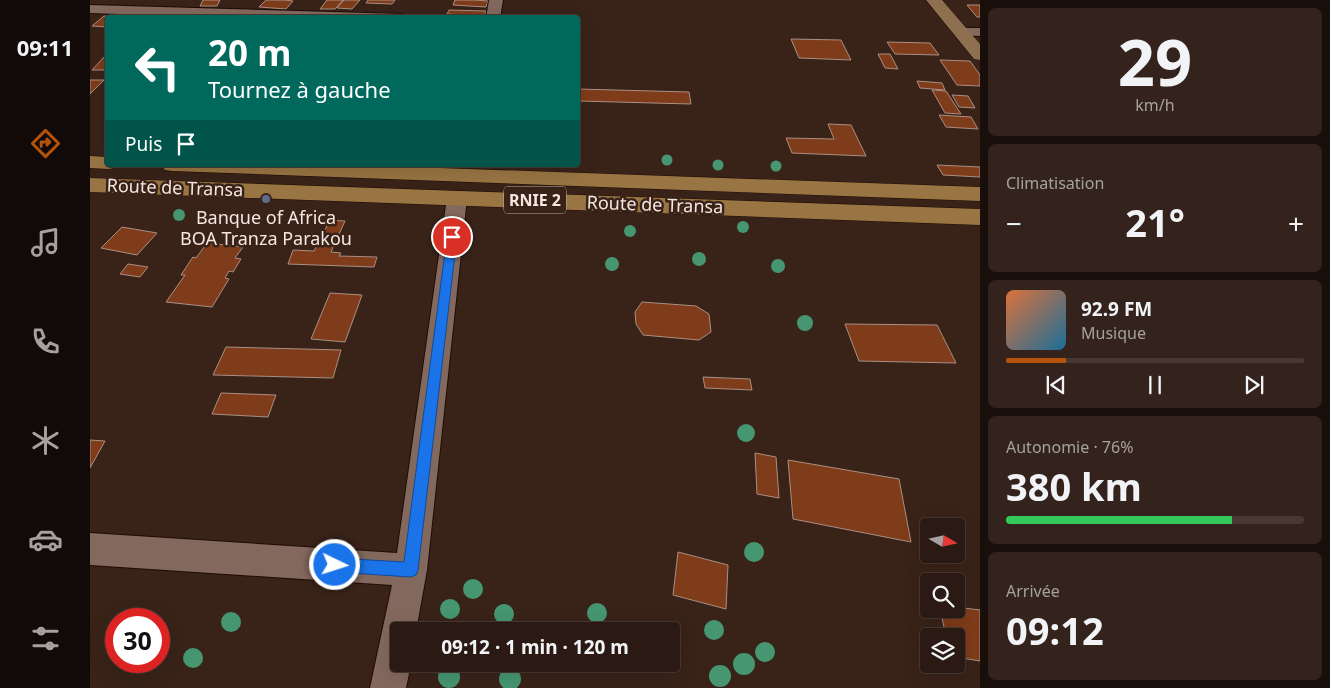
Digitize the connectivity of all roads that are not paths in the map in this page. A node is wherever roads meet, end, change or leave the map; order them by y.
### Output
1 (318, 0) edge
2 (496, 0) edge
3 (934, 0) edge
4 (90, 9) edge
5 (273, 15) edge
6 (304, 15) edge
7 (494, 15) edge
8 (960, 32) junction
9 (980, 32) edge
10 (980, 55) edge
11 (90, 162) edge
12 (105, 163) edge
13 (210, 167) edge
14 (550, 179) junction
15 (460, 180) edge
16 (90, 185) edge
17 (980, 194) edge
18 (548, 201) junction
19 (980, 216) edge
20 (90, 549) edge
21 (411, 570) junction
22 (401, 622) edge
23 (391, 672) edge
24 (388, 688) edge

1 - 6 street
2 - 7 street
3 - 8 street
4 - 5 street
8 - 9 street
8 - 10 street
11 - 12 main road, Route de Transa
13 - 15 main road, Route de Transa / RNIE 2
14 - 15 main road, Route de Transa / RNIE 2
14 - 17 main road, Route de Transa / RNIE 2
14 - 18 main road
15 - 16 main road, Route de Transa / RNIE 2
15 - 18 main road, Route de Transa / RNIE 2
15 - 21 street
18 - 19 main road, Route de Transa / RNIE 2
20 - 21 street
21 - 22 street
23 - 24 street

